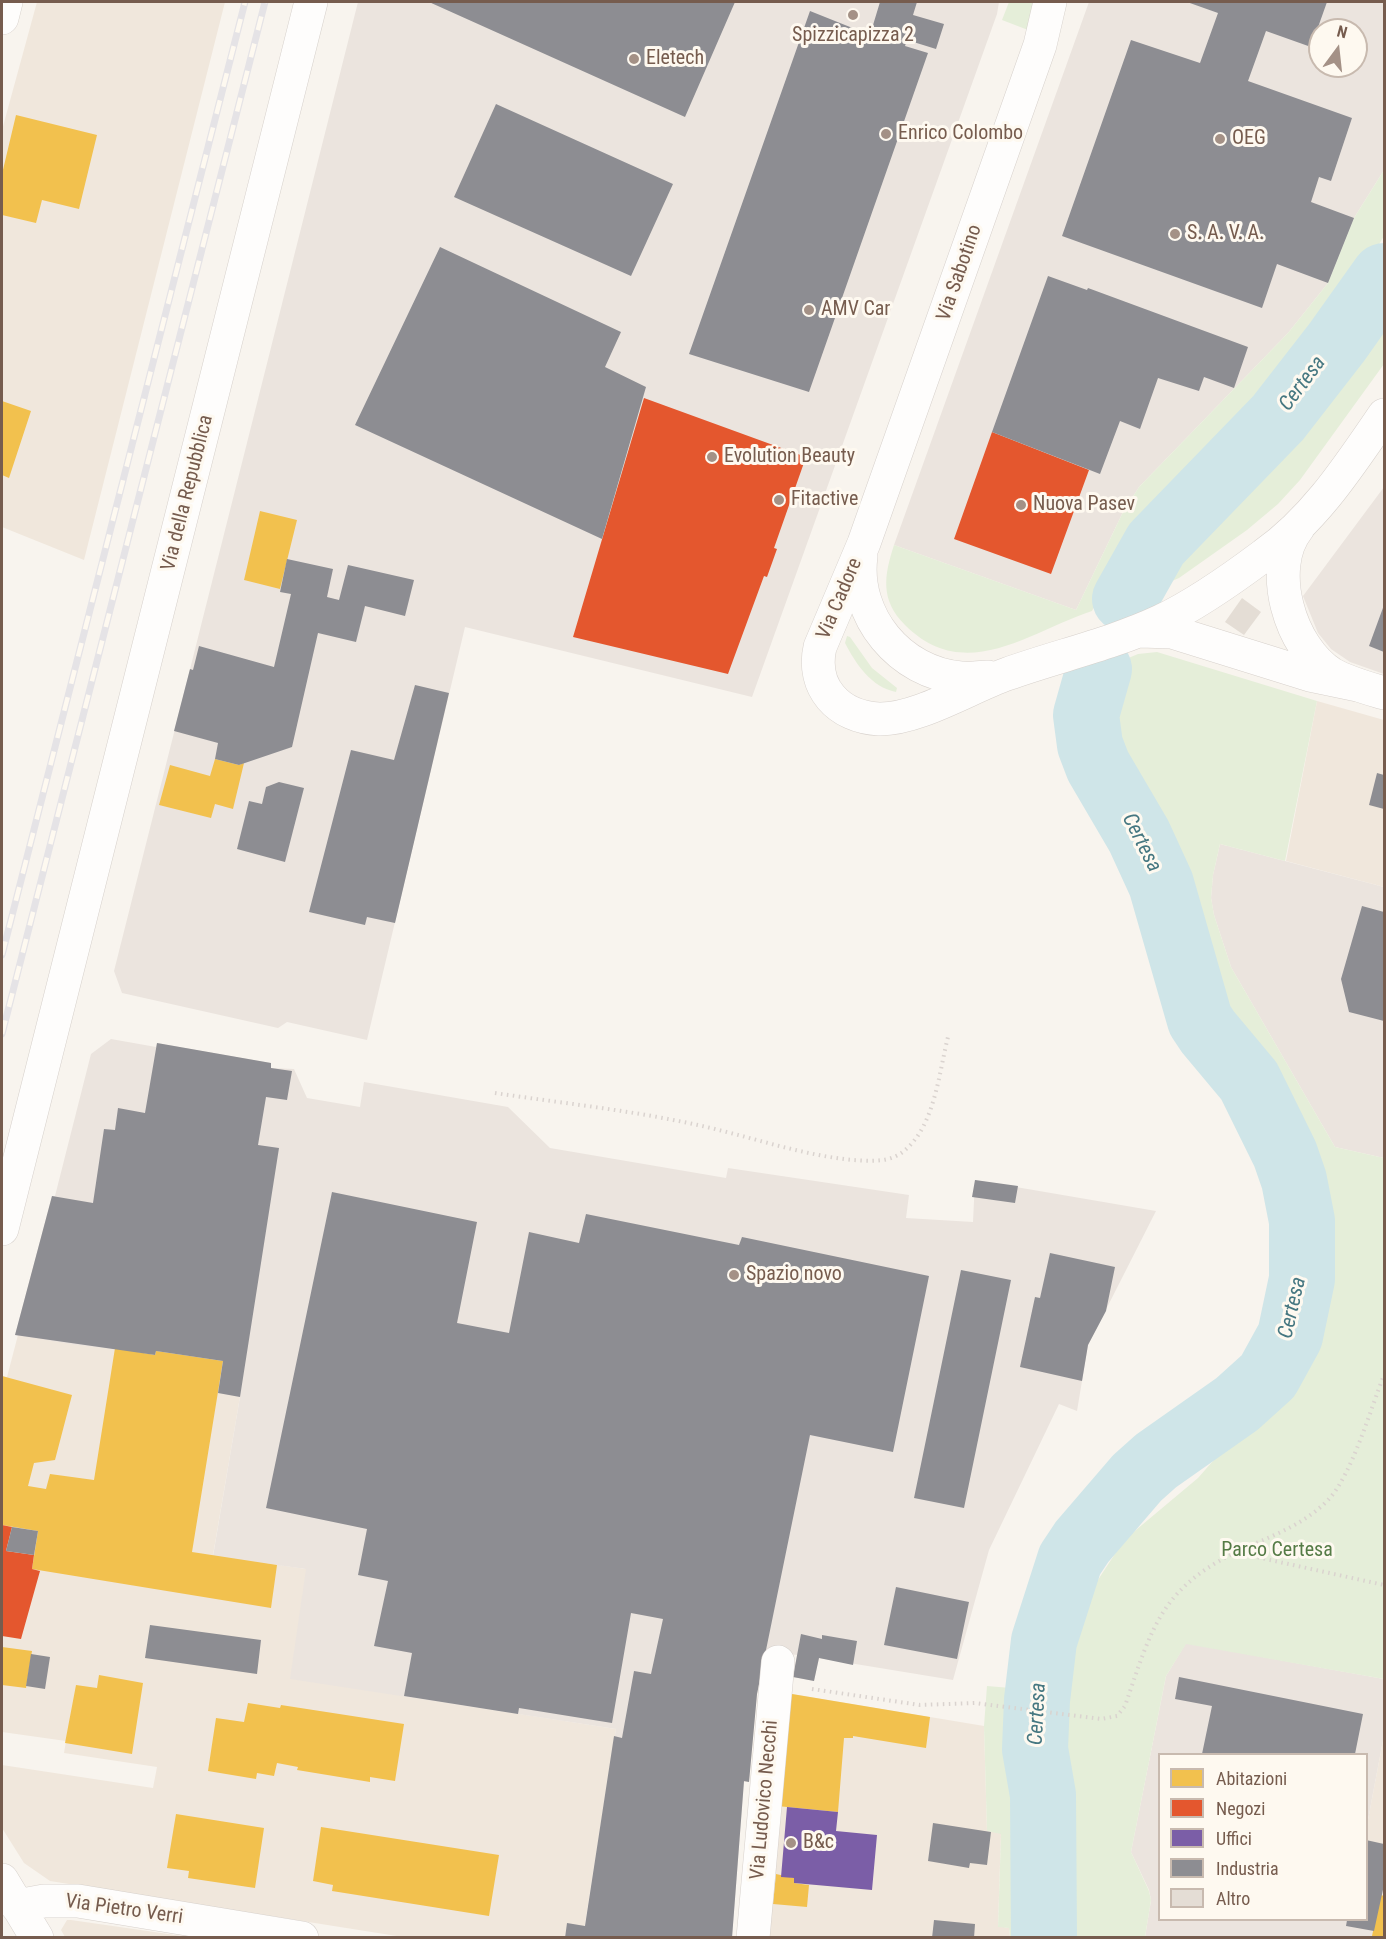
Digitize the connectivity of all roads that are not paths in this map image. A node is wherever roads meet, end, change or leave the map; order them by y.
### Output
1 (6, 2) edge
2 (311, 2) edge
3 (1050, 2) edge
4 (2, 18) edge
5 (1384, 415) edge
6 (1300, 525) junction
7 (864, 543) junction
8 (1152, 627) junction
9 (1005, 675) junction
10 (1371, 689) edge
11 (2, 1229) edge
12 (777, 1674) road end
13 (9, 1893) edge
14 (38, 1938) edge
15 (302, 1938) edge
16 (753, 1938) edge

1 - 4 street
2 - 11 street, Via della Repubblica
3 - 7 street, Via Sabotino
5 - 6 street, Via Cadore
6 - 8 street, Via Cadore
6 - 10 street, Via Cadore
7 - 9 street, Via Cadore
7 - 9 street, Via Cadore
8 - 9 street, Via Cadore
8 - 10 street
12 - 16 street, Via Ludovico Necchi
13 - 14 street
13 - 15 street, Via Pietro Verri

